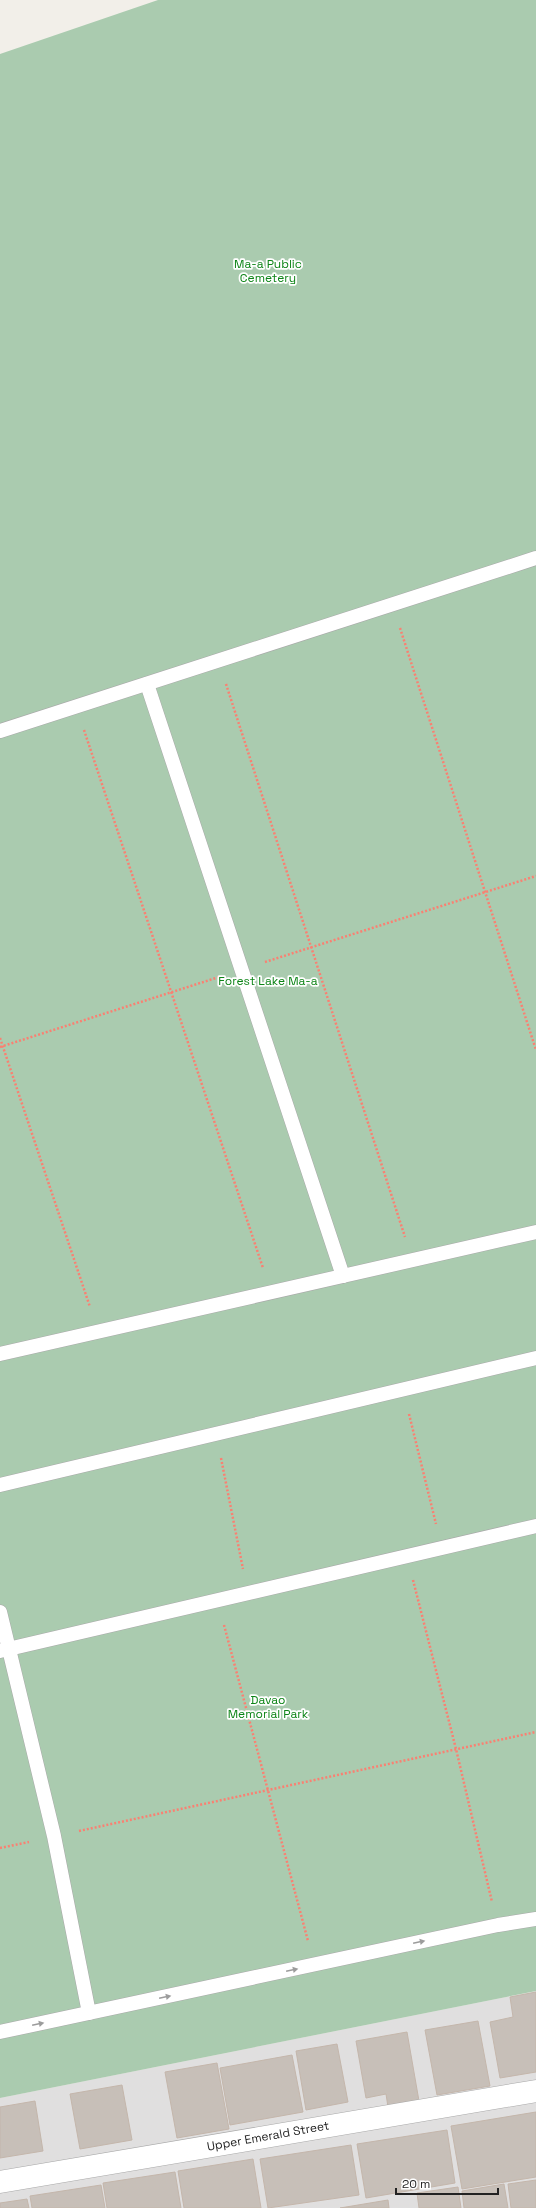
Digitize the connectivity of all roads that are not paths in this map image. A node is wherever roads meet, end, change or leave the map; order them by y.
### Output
1 (536, 558) edge
2 (147, 684) junction
3 (0, 731) edge
4 (536, 1232) edge
5 (343, 1276) junction
6 (0, 1354) edge
7 (536, 1358) edge
8 (0, 1485) edge
9 (536, 1526) edge
10 (0, 1612) edge
11 (5, 1650) edge
12 (536, 1919) edge
13 (89, 2013) junction
14 (0, 2032) edge
15 (536, 2090) edge
16 (0, 2182) edge

1 - 2 lane
2 - 3 lane
2 - 5 lane
4 - 5 lane
5 - 6 lane
7 - 8 lane
9 - 11 lane
10 - 11 lane
11 - 13 lane
13 -> 12 lane
14 -> 13 lane
15 - 16 street, Upper Emerald Street

